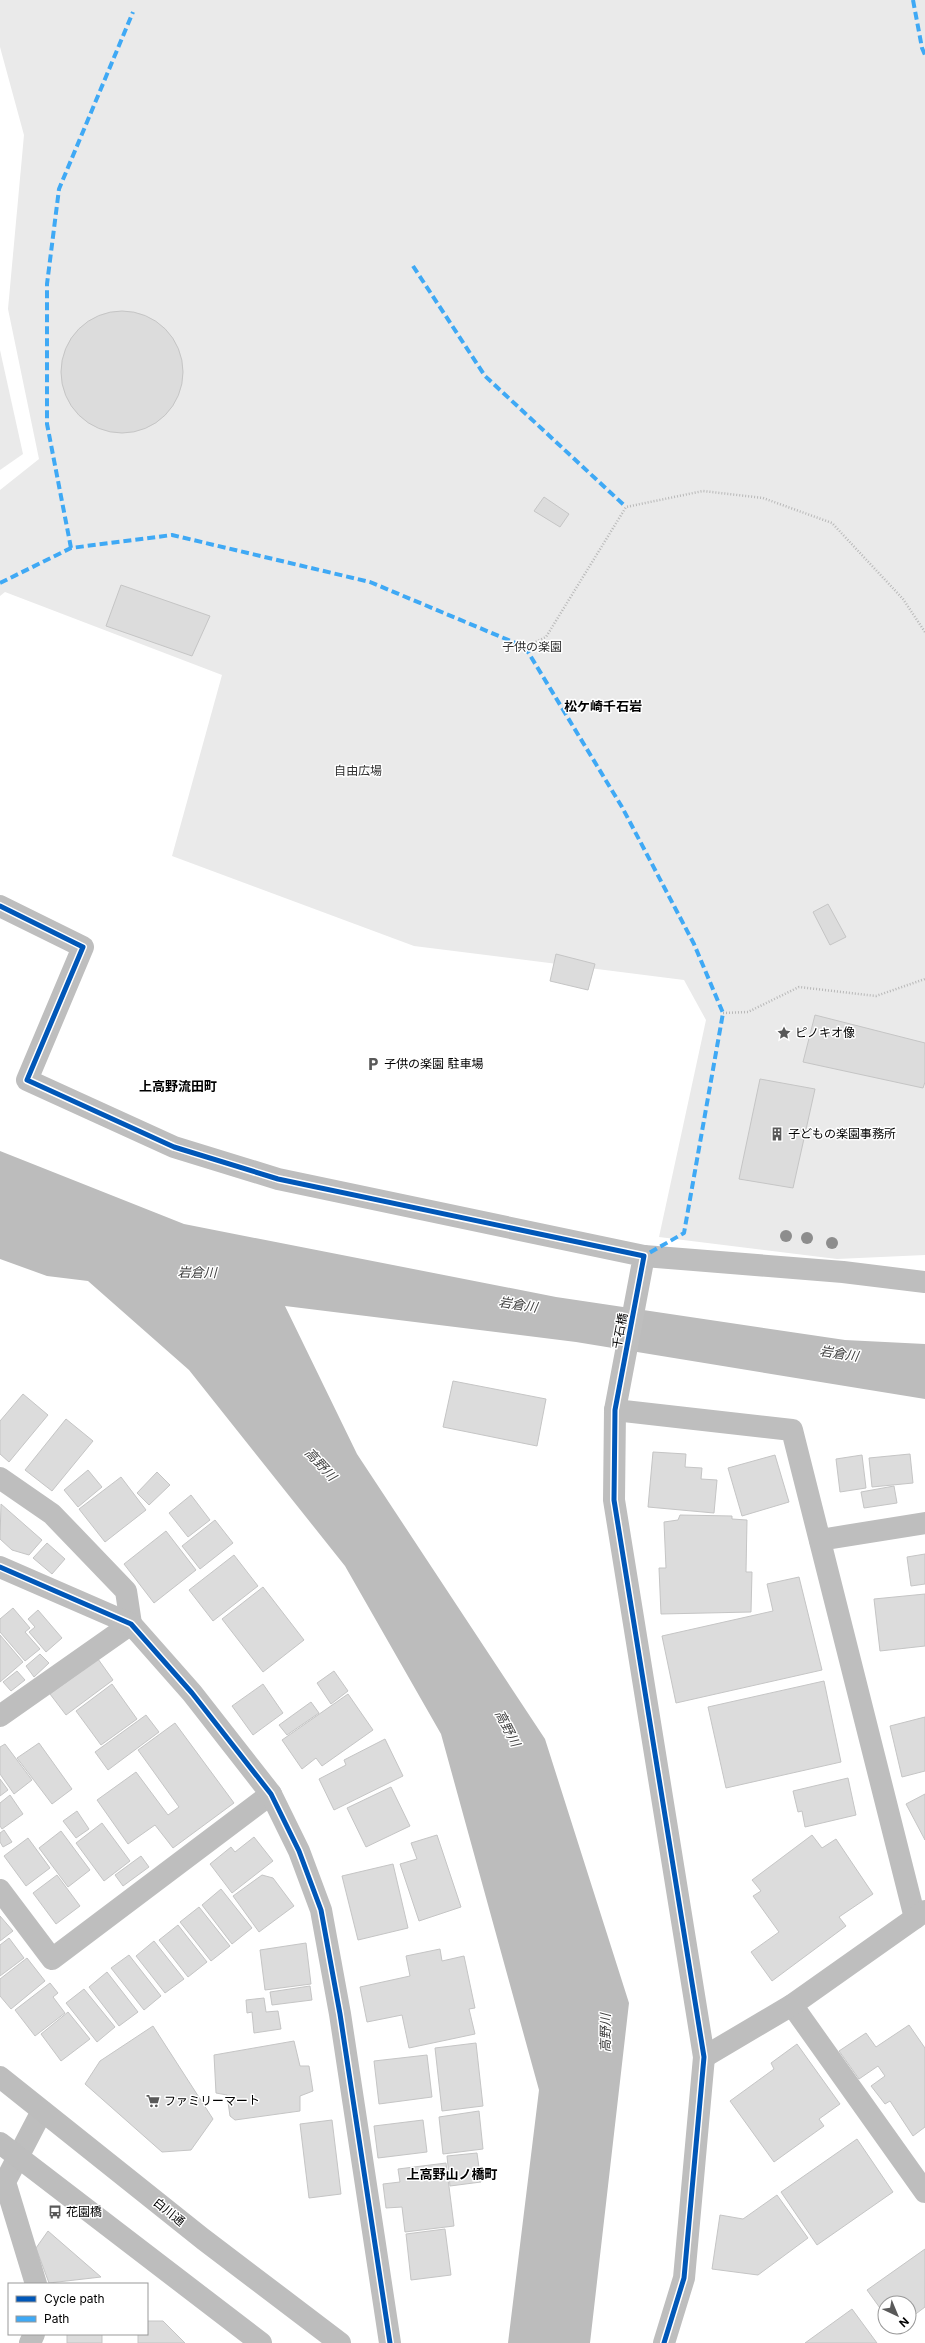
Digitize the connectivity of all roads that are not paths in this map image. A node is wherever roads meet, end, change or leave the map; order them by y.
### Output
1 (0, 906) edge
2 (644, 1256) junction
3 (925, 1282) edge
4 (615, 1410) junction
5 (0, 1478) edge
6 (925, 1523) edge
7 (820, 1540) junction
8 (0, 1567) edge
9 (131, 1624) junction
10 (0, 1716) edge
11 (271, 1794) junction
12 (0, 1890) edge
13 (920, 1914) edge
14 (792, 2005) junction
15 (704, 2057) junction
16 (0, 2077) edge
17 (42, 2111) junction
18 (0, 2143) edge
19 (18, 2158) junction
20 (925, 2192) edge
21 (36, 2283) edge
22 (261, 2343) edge
23 (340, 2343) edge
24 (390, 2343) edge
25 (664, 2343) edge

1 - 2 street
2 - 3 street
2 - 4 street, 千石橋
4 - 7 street
4 - 15 street, 千石橋
5 - 9 street
6 - 7 street
7 - 13 street
8 - 9 street
9 - 10 street
9 - 11 street
11 - 12 street
11 - 24 street
13 - 14 street
14 - 15 street
14 - 20 street
15 - 25 street, 千石橋
16 - 17 highway, 白川通
17 - 19 street
17 - 23 highway, 白川通
18 - 19 highway
19 - 21 street
19 - 22 highway

